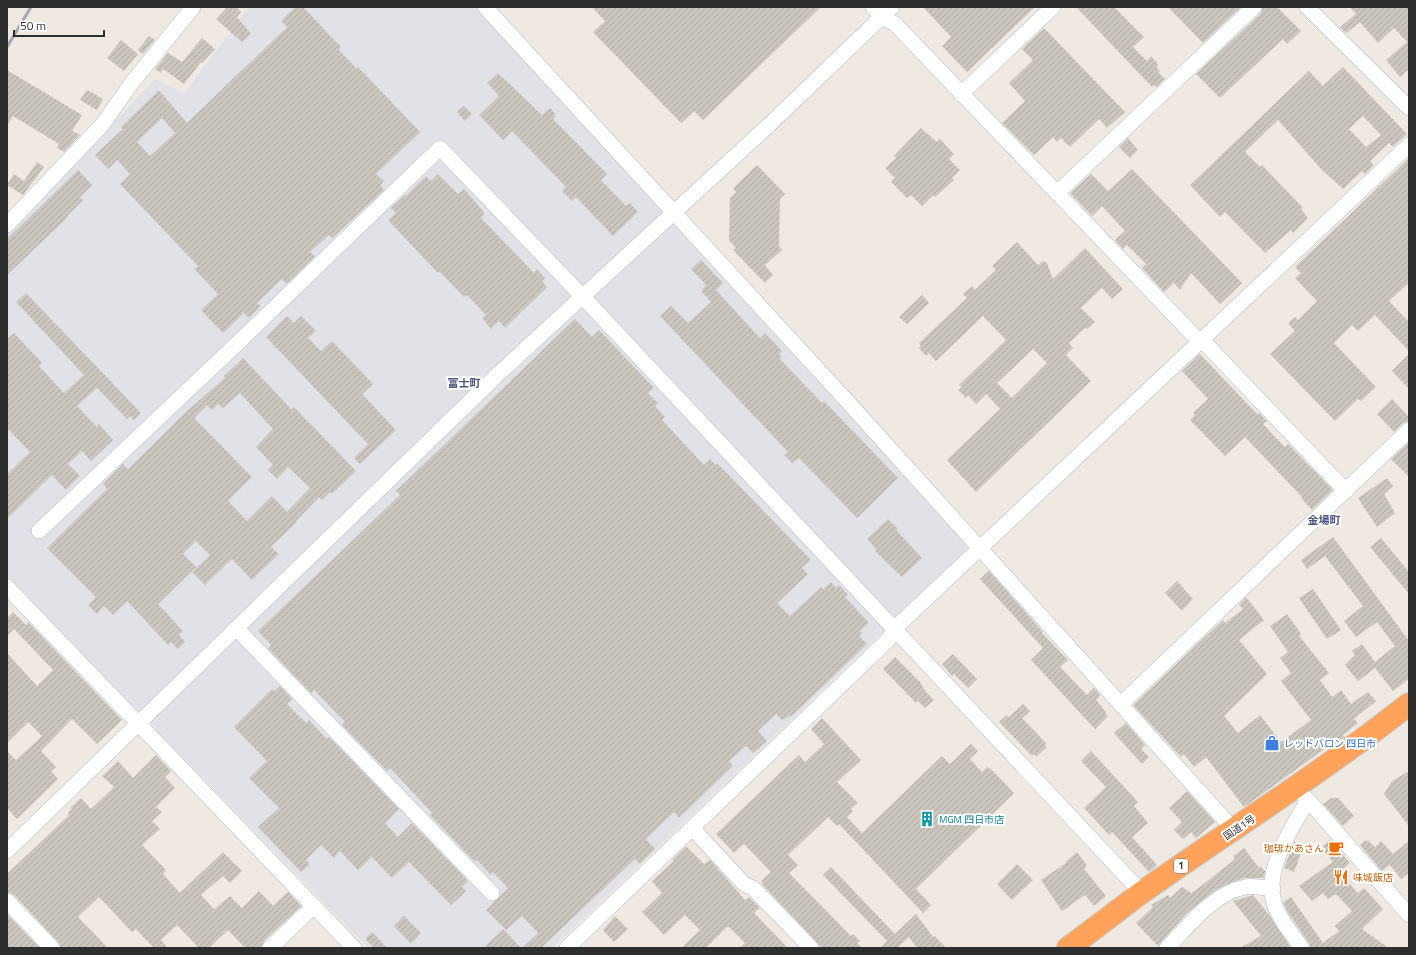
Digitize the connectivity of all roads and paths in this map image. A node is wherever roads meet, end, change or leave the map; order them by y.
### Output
1 (193, 7) edge
2 (486, 7) edge
3 (1053, 7) edge
4 (1254, 7) edge
5 (1307, 7) edge
6 (883, 10) edge
7 (961, 94) junction
8 (1409, 108) edge
9 (1409, 145) edge
10 (1057, 192) junction
11 (674, 214) junction
12 (7, 224) edge
13 (582, 296) junction
14 (1201, 341) junction
15 (1409, 430) edge
16 (1346, 491) junction
17 (39, 531) dead end
18 (979, 549) junction
19 (7, 587) edge
20 (894, 628) junction
21 (238, 629) junction
22 (1120, 704) junction
23 (1409, 704) edge
24 (138, 722) junction
25 (1302, 794) junction
26 (692, 828) junction
27 (1234, 830) junction
28 (7, 851) edge
29 (1273, 888) junction
30 (492, 893) dead end
31 (1142, 893) junction
32 (7, 901) edge
33 (314, 906) junction
34 (1408, 910) edge
35 (1177, 945) edge
36 (52, 948) edge
37 (270, 948) edge
38 (354, 948) edge
39 (567, 948) edge
40 (811, 948) edge
41 (1068, 948) edge
42 (1302, 948) edge

1 - 12 street
2 - 11 street
3 - 7 street
4 - 10 street
5 - 8 street
6 - 7 street
6 - 11 street
7 - 10 street
9 - 14 street
10 - 14 street
11 - 13 street
11 - 18 street
13 - 17 street
13 - 20 street
13 - 21 street
14 - 16 street
14 - 18 street
15 - 16 street
16 - 22 street
18 - 20 street
18 - 22 street
19 - 24 street
20 - 26 street
20 - 31 street
21 - 24 street
21 - 30 street
22 - 27 street
23 - 25 highway, 国道1号 / 1
24 - 28 street
24 - 33 street
25 - 27 highway, 国道1号 / 1
25 - 29 street
25 - 34 street
26 - 39 street
26 - 40 street
27 - 31 highway, 国道1号 / 1
29 - 35 street
29 - 42 street
31 - 41 highway, 国道1号 / 1
32 - 36 street
33 - 37 street
33 - 38 street

